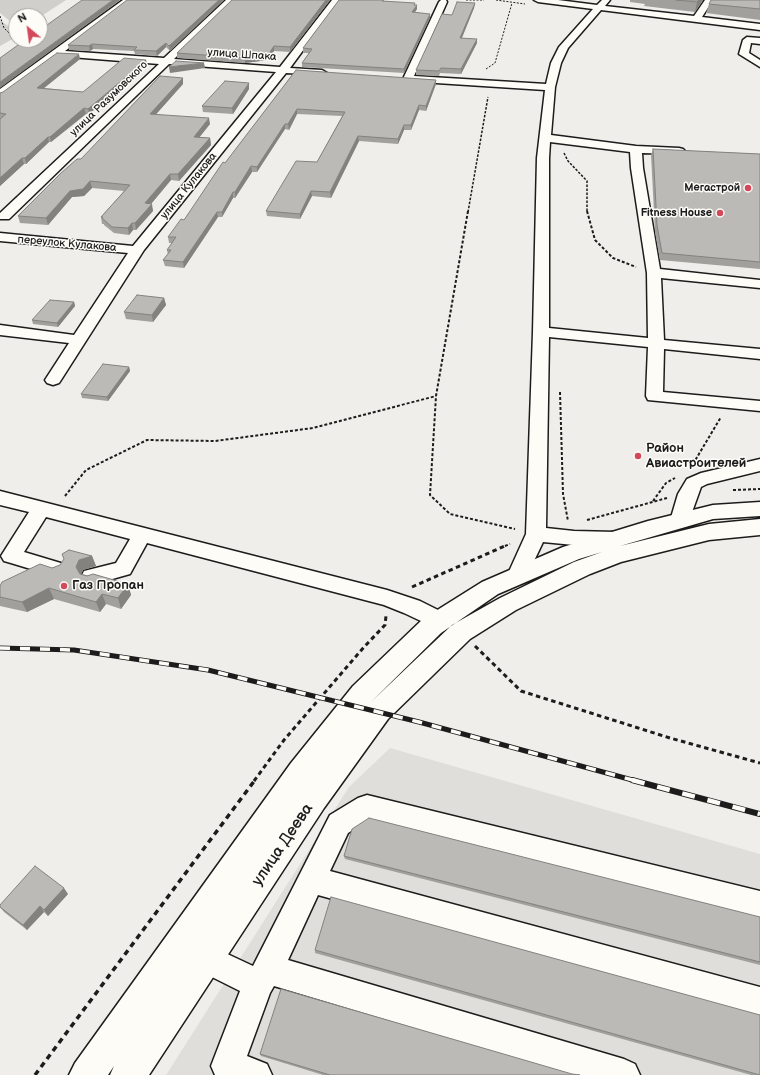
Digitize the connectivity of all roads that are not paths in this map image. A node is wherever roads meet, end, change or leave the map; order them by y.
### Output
1 (128, 0) edge
2 (231, 0) edge
3 (336, 0) edge
4 (538, 0) edge
5 (709, 0) edge
6 (443, 2) dead end
7 (602, 4) edge
8 (627, 17) dead end
9 (696, 20) junction
10 (760, 27) edge
11 (760, 34) edge
12 (760, 41) edge
13 (55, 53) junction
14 (166, 62) junction
15 (760, 64) edge
16 (283, 70) junction
17 (334, 74) edge
18 (550, 87) junction
19 (0, 94) edge
20 (551, 139) junction
21 (636, 149) junction
22 (690, 152) edge
23 (4, 216) dead end
24 (0, 237) edge
25 (134, 250) dead end
26 (654, 273) junction
27 (760, 284) edge
28 (0, 330) edge
29 (541, 332) junction
30 (80, 340) junction
31 (656, 344) junction
32 (760, 354) edge
33 (53, 380) dead end
34 (760, 406) edge
35 (760, 465) edge
36 (0, 498) edge
37 (760, 509) edge
38 (47, 510) junction
39 (680, 521) junction
40 (760, 527) edge
41 (142, 534) junction
42 (536, 534) junction
43 (616, 539) junction
44 (57, 569) edge
45 (91, 576) edge
46 (517, 576) junction
47 (450, 627) junction
48 (312, 880) junction
49 (760, 905) edge
50 (206, 959) junction
51 (263, 976) junction
52 (760, 1002) edge
53 (87, 1075) edge
54 (128, 1075) edge
55 (256, 1075) edge
56 (624, 1075) edge

1 - 13 street
2 - 14 street, улица Разумовского
3 - 16 street, улица Кулакова
4 - 7 street
5 - 9 street
6 - 18 street
7 - 9 street
7 - 18 street
8 - 11 street
9 - 10 street
12 - 15 street
13 - 14 street, улица Шпака
13 - 19 street
14 - 16 street, улица Шпака
14 - 23 street, улица Разумовского
16 - 17 street, улица Шпака
16 - 30 street, улица Кулакова
18 - 20 street
20 - 21 street
20 - 29 street
21 - 22 street
21 - 26 street
24 - 25 street, переулок Кулакова
26 - 27 street
26 - 31 street
28 - 30 street
29 - 31 street
29 - 42 street
30 - 33 street, улица Кулакова
31 - 32 street
31 - 34 street
35 - 39 street
36 - 38 street
37 - 39 main road
38 - 41 street
38 - 44 street
39 - 43 main road
40 - 47 main road
41 - 45 street
41 - 47 street
42 - 43 street
42 - 46 street
43 - 46 main road
46 - 47 main road
47 - 50 main road, улица Деева
47 - 53 main road
48 - 49 street
48 - 51 street
48 - 52 street
50 - 51 street
50 - 54 main road, улица Деева
51 - 55 street
51 - 56 street

